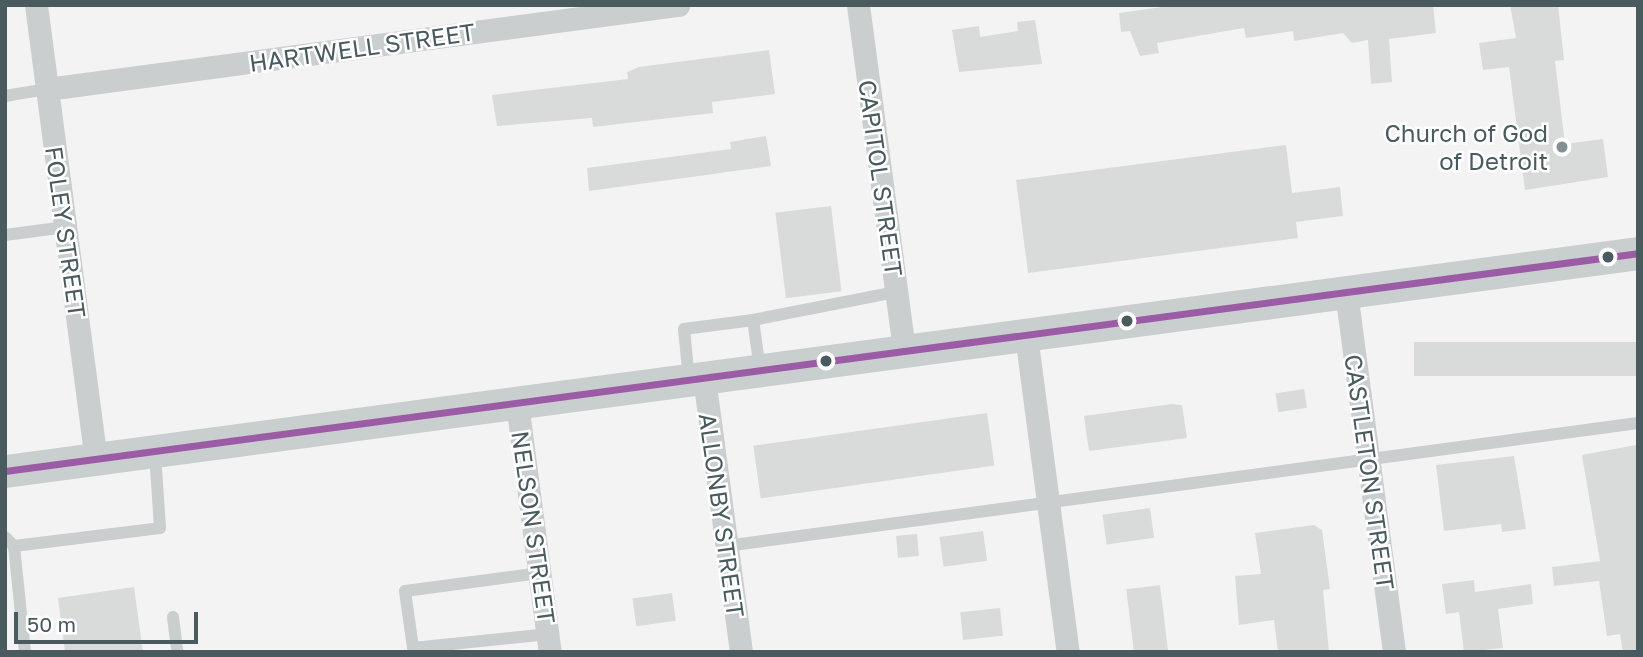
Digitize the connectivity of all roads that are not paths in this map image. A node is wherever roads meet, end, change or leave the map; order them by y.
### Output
1 (36, 5) edge
2 (678, 5) edge
3 (858, 5) edge
4 (47, 89) junction
5 (5, 96) edge
6 (65, 227) junction
7 (5, 234) edge
8 (1638, 253) edge
9 (896, 292) junction
10 (1346, 292) junction
11 (753, 320) junction
12 (1026, 335) junction
13 (904, 351) junction
14 (761, 370) junction
15 (697, 379) junction
16 (517, 403) junction
17 (1638, 422) edge
18 (154, 451) junction
19 (1368, 458) junction
20 (96, 459) junction
21 (5, 471) edge
22 (1048, 500) junction
23 (10, 541) edge
24 (726, 546) junction
25 (540, 573) junction
26 (173, 618) dead end
27 (549, 643) edge
28 (25, 652) edge
29 (177, 652) edge
30 (741, 652) edge
31 (1068, 652) edge
32 (1394, 652) edge

1 - 4 street, FOLEY STREET
2 - 4 street, HARTWELL STREET
3 - 9 street, CAPITOL STREET
4 - 5 lane
4 - 6 street, FOLEY STREET
6 - 7 lane
6 - 20 street, FOLEY STREET
8 - 10 street
9 - 11 lane
9 - 13 street, CAPITOL STREET
10 - 12 street
10 - 19 street, CASTLETON STREET
11 - 14 lane
11 - 15 lane
12 - 13 street
12 - 22 street
13 - 14 street
14 - 15 street
15 - 16 street
15 - 24 street, ALLONBY STREET
16 - 18 street
16 - 25 street, NELSON STREET
17 - 19 lane
18 - 20 street
18 - 23 lane
19 - 22 lane
19 - 32 street, CASTLETON STREET
20 - 21 street
22 - 24 lane
22 - 31 street
23 - 28 lane
24 - 30 street, ALLONBY STREET
25 - 27 street, NELSON STREET
25 - 27 lane
26 - 29 lane

